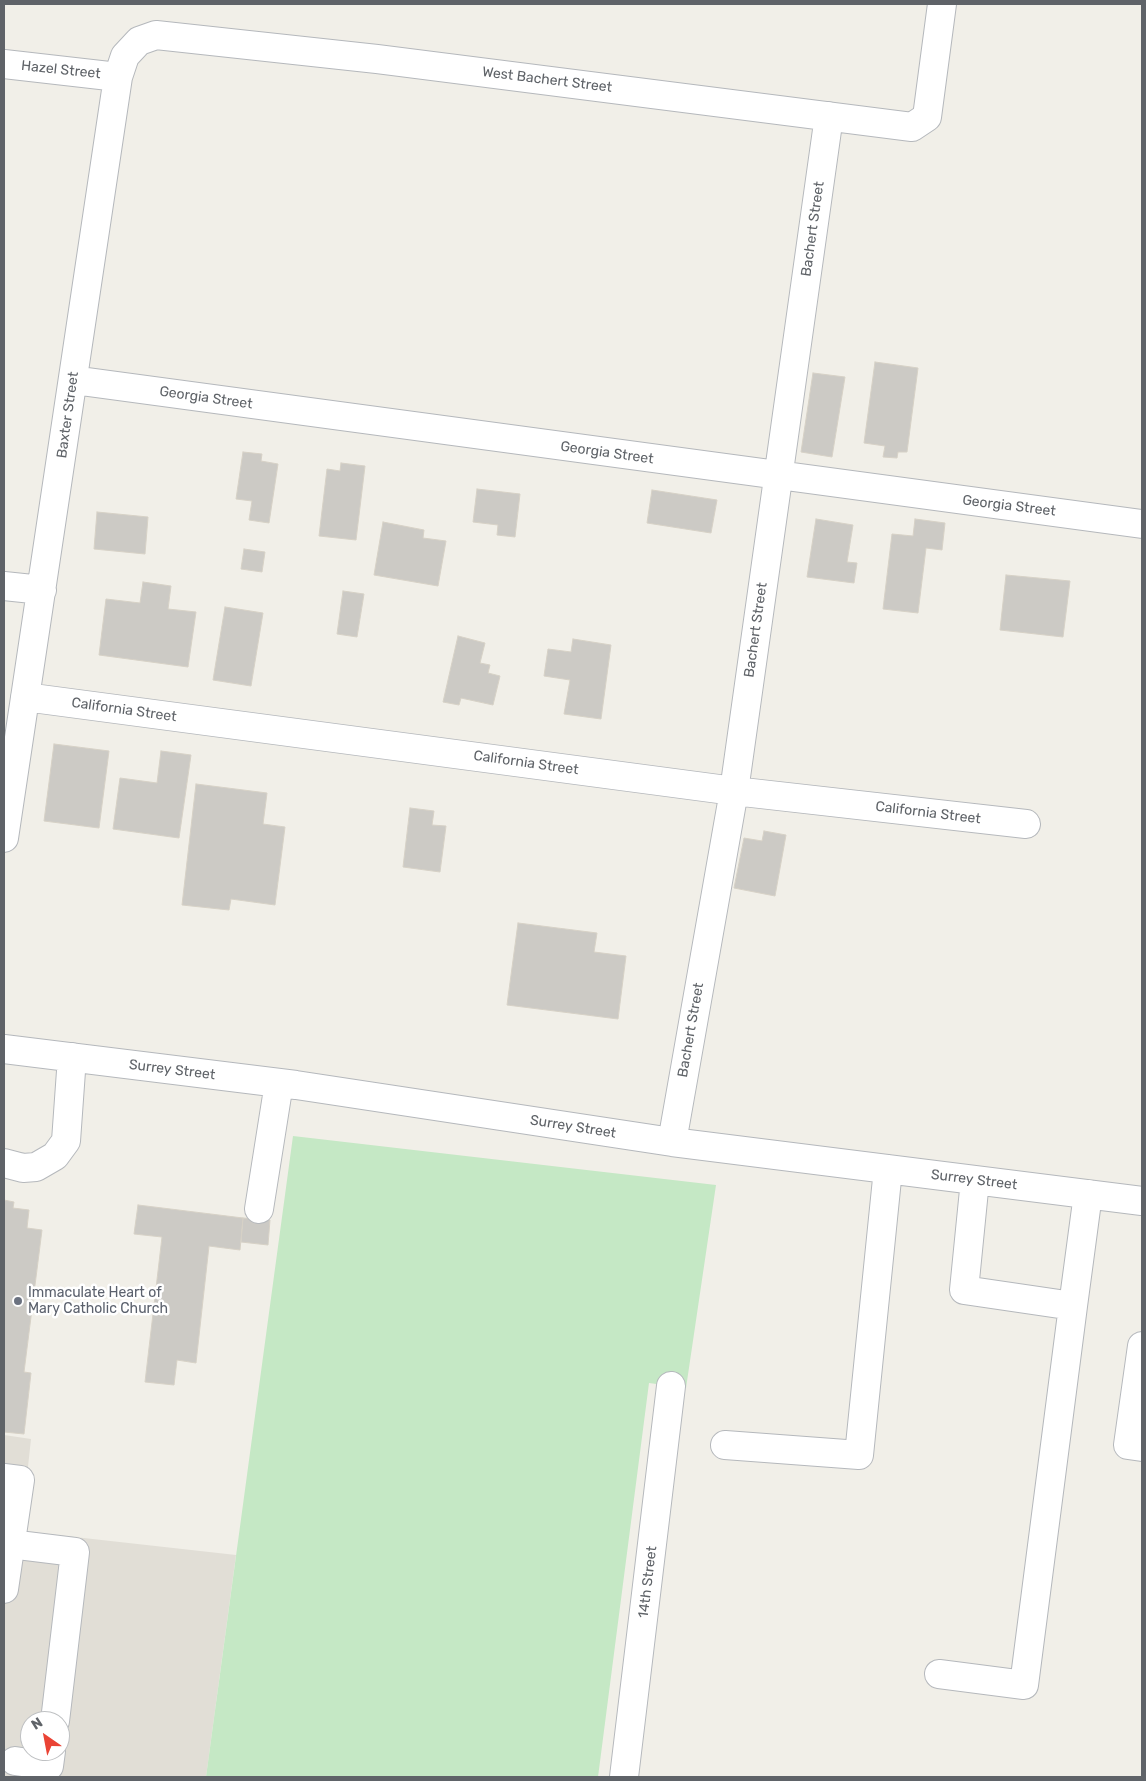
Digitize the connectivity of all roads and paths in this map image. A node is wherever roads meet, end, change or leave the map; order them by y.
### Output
1 (942, 4) edge
2 (182, 38) joint
3 (4, 64) edge
4 (118, 77) junction
5 (829, 116) junction
6 (73, 380) junction
7 (777, 476) junction
8 (1142, 524) edge
9 (4, 586) edge
10 (42, 590) junction
11 (25, 697) junction
12 (734, 791) junction
13 (1026, 824) dead end
14 (4, 838) edge
15 (4, 1049) edge
16 (72, 1057) junction
17 (279, 1083) junction
18 (672, 1142) junction
19 (4, 1163) edge
20 (888, 1169) junction
21 (975, 1180) junction
22 (1088, 1194) junction
23 (1142, 1201) edge
24 (259, 1208) dead end
25 (1074, 1306) junction
26 (1142, 1346) edge
27 (671, 1386) dead end
28 (725, 1445) dead end
29 (1142, 1447) edge
30 (4, 1478) edge
31 (10, 1544) junction
32 (4, 1589) edge
33 (939, 1674) dead end
34 (56, 1711) edge
35 (50, 1761) edge
36 (11, 1766) edge
37 (624, 1777) edge

1 - 5 street, West Bachert Street
2 - 4 street, Baxter Street
2 - 5 street, West Bachert Street
3 - 4 street, Hazel Street
4 - 6 street, Baxter Street
5 - 7 street, Bachert Street
6 - 7 street, Georgia Street
6 - 10 street, Baxter Street
7 - 8 street, Georgia Street
7 - 12 street, Bachert Street
9 - 10 street
10 - 11 street, Baxter Street
11 - 12 street, California Street
11 - 14 street, Baxter Street
12 - 13 street, California Street
12 - 18 street, Bachert Street
15 - 16 street, Surrey Street
16 - 17 street, Surrey Street
16 - 19 street
17 - 18 street, Surrey Street
17 - 24 street
18 - 20 street, Surrey Street
20 - 21 street, Surrey Street
20 - 28 street
21 - 22 street, Surrey Street
21 - 25 street
22 - 23 street, Surrey Street
22 - 25 street
25 - 33 street
26 - 29 street
27 - 37 street, 14th Street
30 - 31 street
31 - 32 street
31 - 34 street
35 - 36 street

